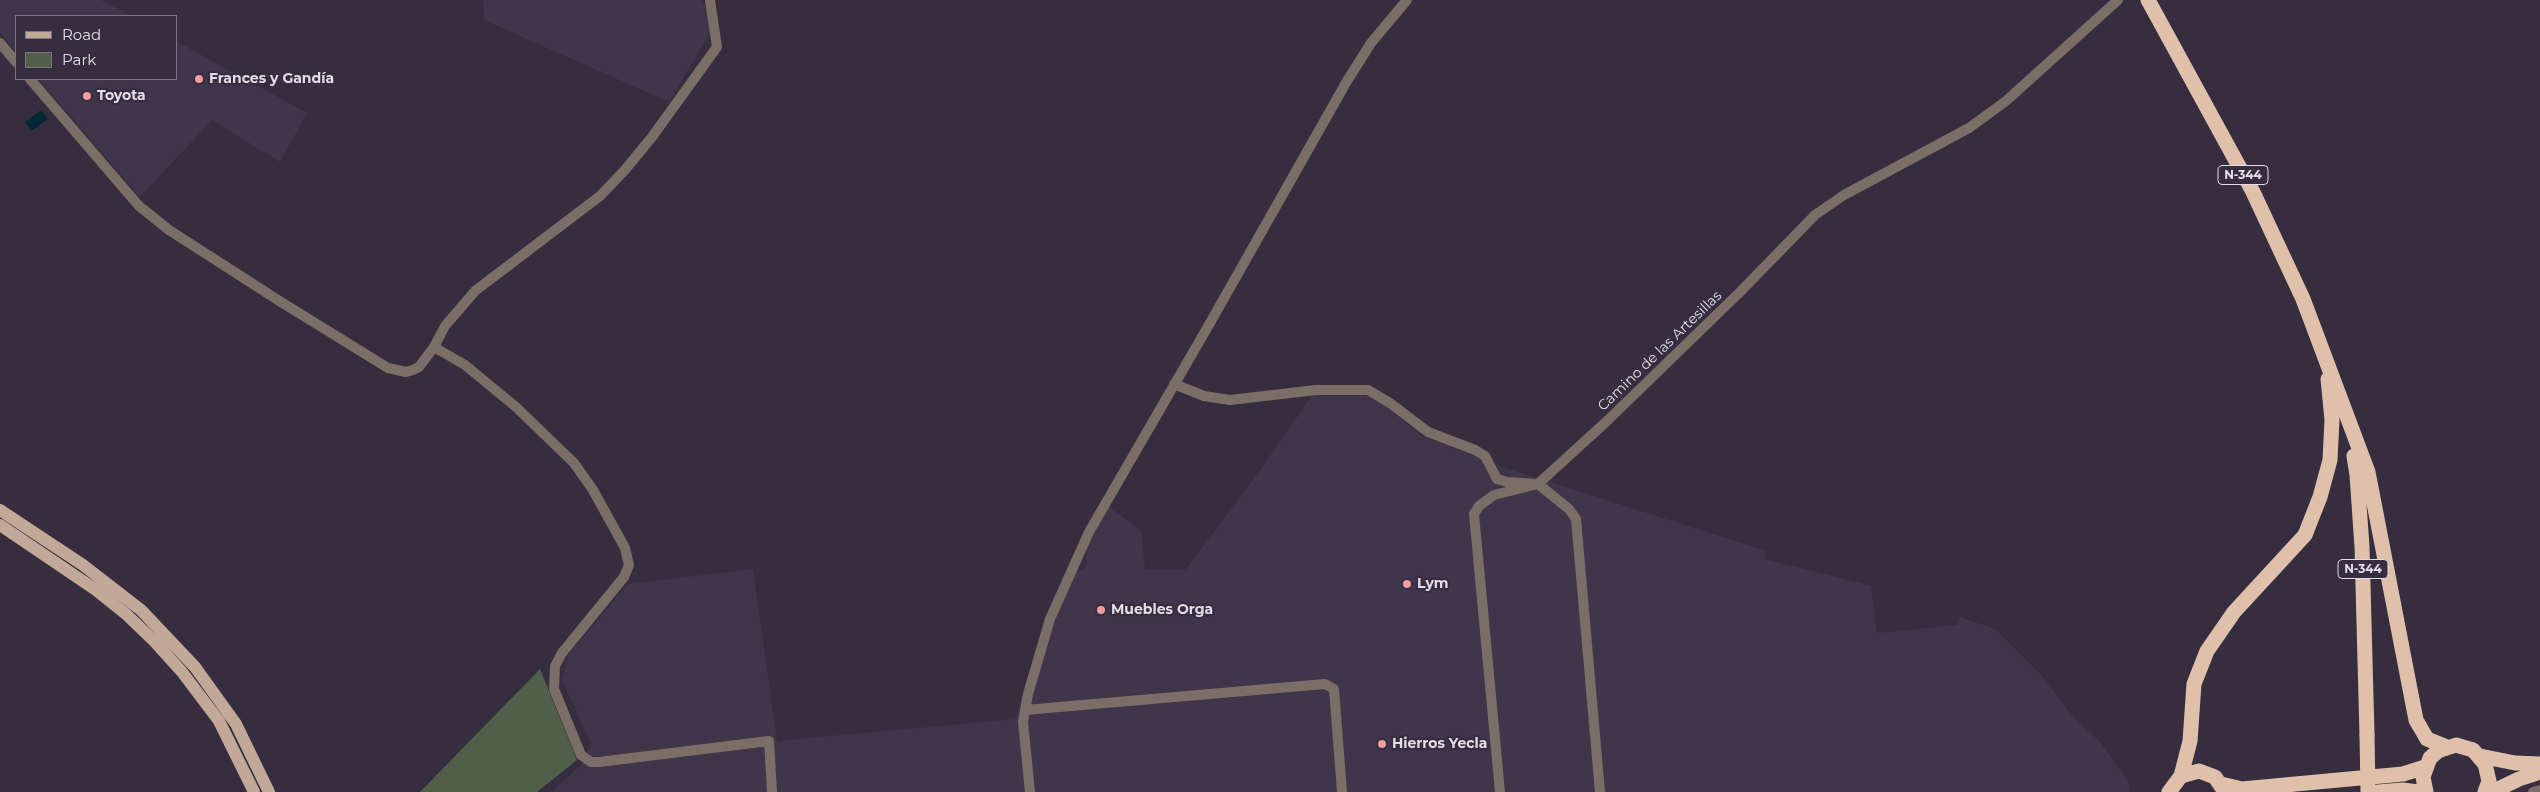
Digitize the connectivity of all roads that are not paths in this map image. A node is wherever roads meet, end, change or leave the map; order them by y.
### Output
1 (710, 0) edge
2 (1407, 0) edge
3 (2118, 0) edge
4 (2148, 0) edge
5 (0, 43) edge
6 (15, 61) edge
7 (31, 80) edge
8 (434, 347) junction
9 (2325, 355) junction
10 (1174, 384) junction
11 (2343, 403) junction
12 (1538, 484) junction
13 (0, 510) edge
14 (0, 525) edge
15 (1025, 710) junction
16 (2447, 747) junction
17 (2480, 756) junction
18 (2540, 764) edge
19 (2425, 767) junction
20 (2540, 772) edge
21 (2181, 776) junction
22 (2223, 788) edge
23 (2540, 790) edge
24 (254, 792) edge
25 (269, 792) edge
26 (772, 792) edge
27 (1030, 792) edge
28 (1342, 792) edge
29 (1500, 792) edge
30 (1600, 792) edge
31 (2169, 792) edge
32 (2368, 792) edge
33 (2378, 792) edge
34 (2418, 792) edge
35 (2426, 792) edge
36 (2485, 792) edge
37 (2492, 792) edge
38 (2533, 792) edge

1 - 8 street
2 - 10 street
3 - 12 street, Camino de las Artesillas
4 - 9 highway, N-344
5 - 6 street
7 - 8 street
8 - 26 street
9 - 11 highway, N-344
9 - 21 highway
10 - 12 street
10 - 15 street
11 - 16 highway
11 - 32 highway, N-344, bridge
12 - 29 street
12 - 30 street
13 - 25 main road
14 - 24 main road
15 - 27 street
15 - 28 street
16 - 17 highway
16 - 19 highway
17 - 18 highway
17 - 36 highway
19 - 22 highway
19 - 35 highway
20 - 37 highway
21 - 22 highway
21 - 31 highway
23 - 38 street
33 - 34 highway

